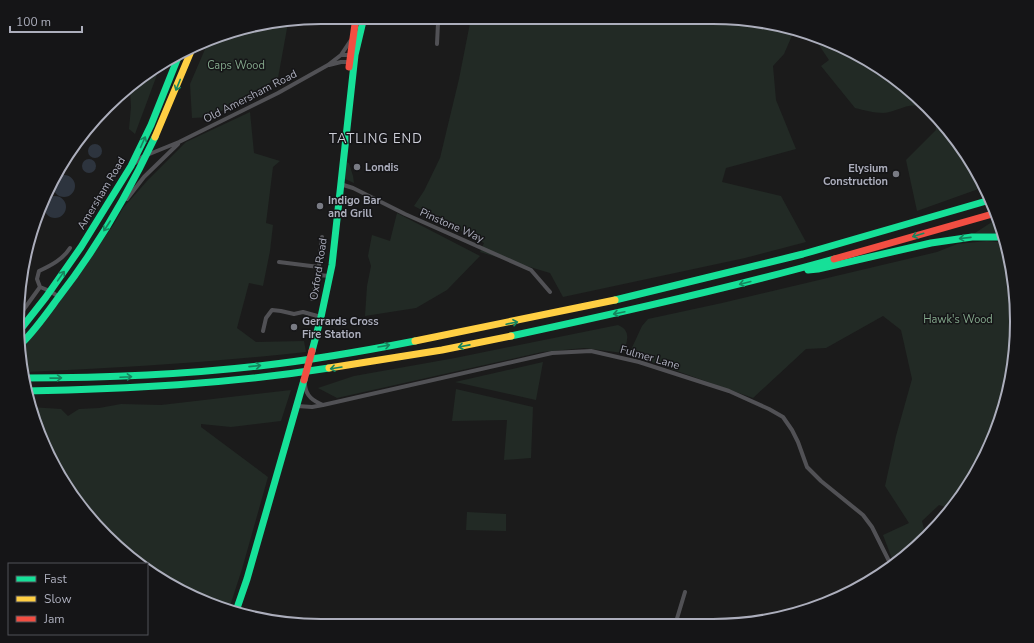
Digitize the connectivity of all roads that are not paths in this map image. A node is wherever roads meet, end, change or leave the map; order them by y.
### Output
1 (355, 24) edge
2 (362, 24) edge
3 (438, 24) edge
4 (352, 36) junction
5 (437, 44) dead end
6 (341, 54) junction
7 (190, 55) edge
8 (352, 59) junction
9 (176, 62) edge
10 (328, 66) junction
11 (179, 142) junction
12 (147, 156) junction
13 (126, 174) junction
14 (340, 184) junction
15 (984, 202) edge
16 (115, 215) junction
17 (990, 215) edge
18 (322, 237) dead end
19 (997, 237) edge
20 (70, 248) dead end
21 (279, 262) dead end
22 (319, 267) junction
23 (783, 273) junction
24 (318, 274) junction
25 (330, 276) junction
26 (40, 287) junction
27 (50, 291) junction
28 (550, 292) dead end
29 (59, 297) junction
30 (312, 299) dead end
31 (25, 308) edge
32 (321, 317) junction
33 (24, 325) edge
34 (263, 331) dead end
35 (25, 340) edge
36 (30, 378) edge
37 (304, 380) junction
38 (32, 390) edge
39 (323, 405) junction
40 (297, 406) junction
41 (889, 561) edge
42 (685, 592) dead end
43 (238, 607) edge
44 (677, 619) edge

1 - 4 main road
2 - 8 main road, Oxford Road
3 - 5 street
4 - 6 street, Old Amersham Road
4 - 8 main road
6 - 8 street
6 - 10 street, Old Amersham Road
7 -> 12 main road
8 - 10 street, Old Amersham Road
8 - 14 main road, Oxford Road
13 -> 9 main road, Amersham Road
10 - 11 street, Old Amersham Road
11 - 12 street, Old Amersham Road
11 - 16 street, Old Amersham Road
12 - 13 street, Old Amersham Road
12 - 16 main road
27 -> 13 main road, Amersham Road
14 - 25 main road, Oxford Road
14 - 28 street, Pinstone Way
36 -> 15 main road
16 -> 29 main road
17 -> 23 main road
18 - 22 street
19 -> 23 main road
20 - 26 street
21 - 22 street
22 - 24 street
23 -> 38 main road
24 - 25 street
24 - 30 street
25 - 32 main road, Oxford Road
26 - 27 street
26 - 31 street
27 - 29 street
27 - 33 main road, Amersham Road
29 - 35 main road
32 - 34 street
32 - 37 main road, Oxford Road, bridge
37 - 39 street
37 - 40 main road, Oxford Road
39 - 40 street, Fulmer Lane
39 - 41 street, Fulmer Lane
40 - 43 main road, Oxford Road
42 - 44 street

